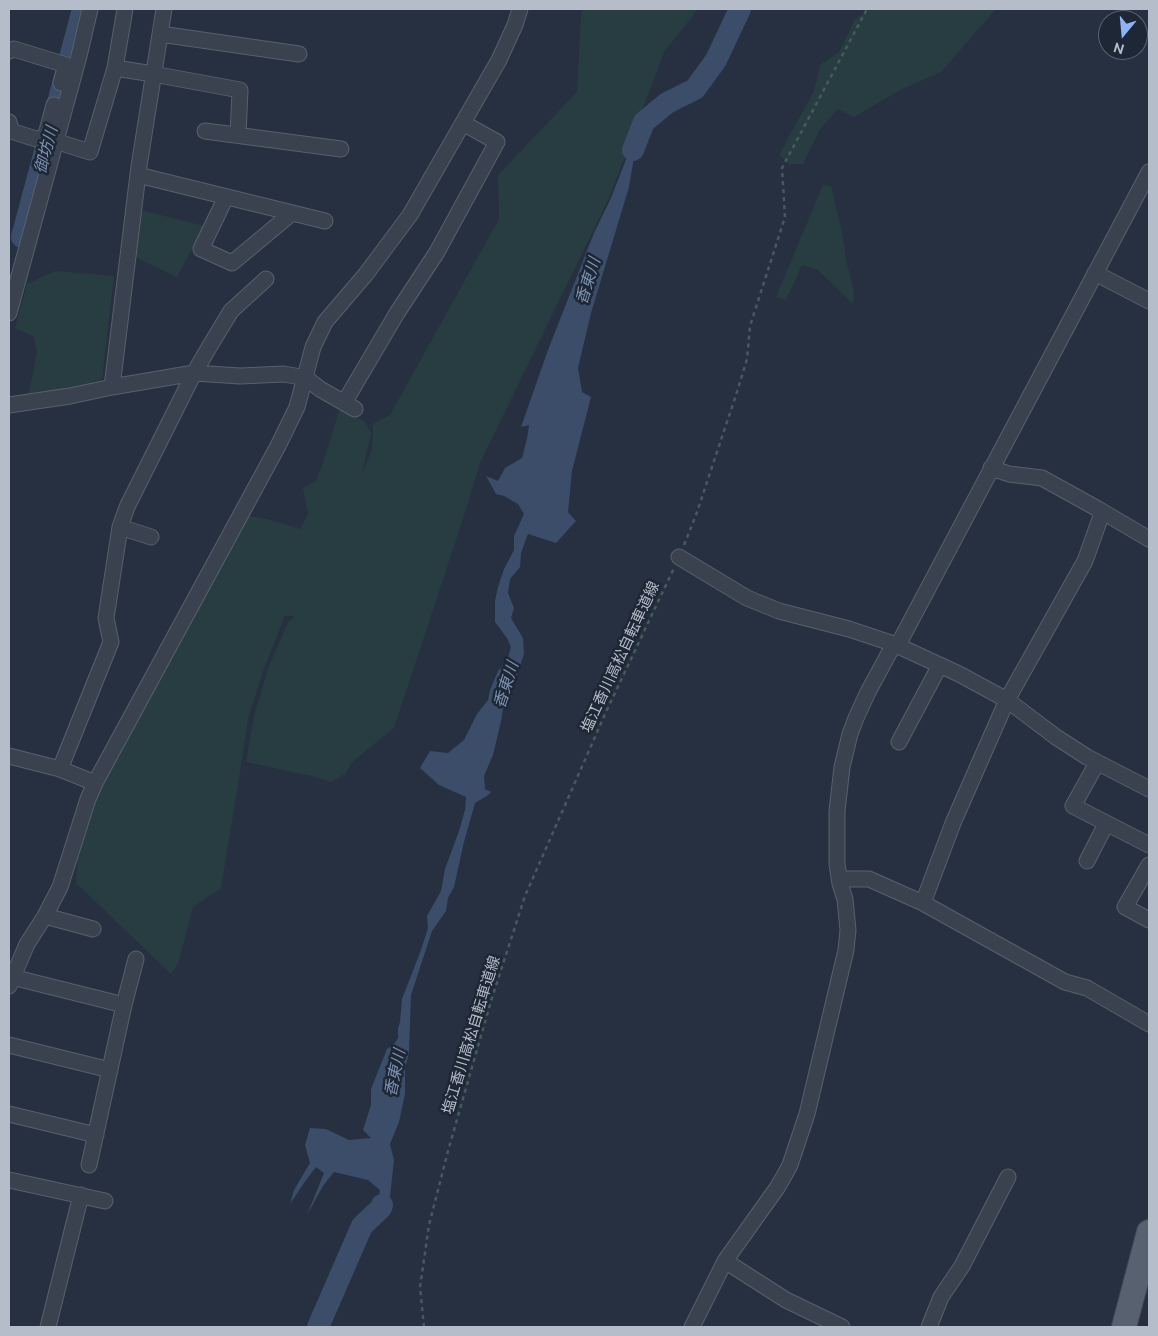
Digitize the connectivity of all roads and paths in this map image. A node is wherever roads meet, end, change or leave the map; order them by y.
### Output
1 (90, 9) edge
2 (125, 9) edge
3 (164, 9) edge
4 (520, 9) edge
5 (868, 9) edge
6 (160, 34) junction
7 (9, 51) edge
8 (299, 54) dead end
9 (115, 68) junction
10 (153, 74) junction
11 (9, 122) edge
12 (463, 123) junction
13 (205, 131) dead end
14 (238, 135) junction
15 (55, 141) junction
16 (341, 149) dead end
17 (1149, 172) edge
18 (138, 175) junction
19 (226, 197) junction
20 (292, 213) junction
21 (325, 221) dead end
22 (1095, 273) junction
23 (266, 279) dead end
24 (1149, 301) edge
25 (9, 313) edge
26 (194, 373) junction
27 (306, 378) junction
28 (112, 387) junction
29 (9, 405) edge
30 (991, 468) junction
31 (1098, 509) junction
32 (120, 527) junction
33 (151, 537) dead end
34 (1149, 539) edge
35 (679, 557) junction
36 (896, 644) junction
37 (940, 665) junction
38 (1006, 700) junction
39 (899, 742) dead end
40 (9, 756) edge
41 (1097, 763) junction
42 (60, 768) junction
43 (95, 783) junction
44 (1149, 789) edge
45 (1106, 824) junction
46 (1149, 845) edge
47 (1086, 861) dead end
48 (1149, 865) edge
49 (839, 878) junction
50 (923, 903) junction
51 (45, 916) junction
52 (1149, 920) edge
53 (93, 929) dead end
54 (136, 959) dead end
55 (11, 982) edge
56 (124, 1005) junction
57 (1149, 1024) edge
58 (9, 1045) edge
59 (110, 1070) junction
60 (9, 1114) edge
61 (96, 1134) junction
62 (89, 1165) dead end
63 (1008, 1177) dead end
64 (9, 1180) edge
65 (81, 1195) junction
66 (105, 1200) dead end
67 (1149, 1232) edge
68 (725, 1261) junction
69 (48, 1327) edge
70 (424, 1327) edge
71 (692, 1327) edge
72 (842, 1327) edge
73 (929, 1327) edge
74 (1124, 1327) edge

1 - 15 street
2 - 9 street
3 - 6 street
4 - 12 street
5 - 35 path, 塩江香川高松自転車道線
6 - 8 street
6 - 10 street
7 - 11 street
9 - 10 street
9 - 15 street
10 - 14 street
10 - 18 street
12 - 27 street
12 - 27 street
13 - 14 street
14 - 16 street
15 - 25 street
17 - 22 street
18 - 19 street
18 - 28 street
19 - 20 street
19 - 20 street
20 - 21 street
22 - 24 street
22 - 30 street
23 - 26 street
26 - 27 street
26 - 28 street
26 - 32 street
27 - 43 street
28 - 29 street
30 - 31 street
30 - 36 street
31 - 34 street
31 - 38 street
32 - 33 street
32 - 42 street
35 - 36 street
35 - 70 path, 塩江香川高松自転車道線
36 - 37 street
36 - 49 street
37 - 38 street
37 - 39 street
38 - 41 street
38 - 50 street
40 - 42 street
41 - 44 street
41 - 45 street
42 - 43 street
43 - 51 street
45 - 46 street
45 - 47 street
48 - 52 street
49 - 50 street
49 - 68 street
50 - 57 street
51 - 53 street
51 - 55 street
54 - 56 street
55 - 56 street
56 - 59 street
58 - 59 street
59 - 61 street
60 - 61 street
61 - 62 street
63 - 73 street
64 - 65 street
65 - 66 street
65 - 69 street
67 - 74 main road
68 - 71 street
68 - 72 street

